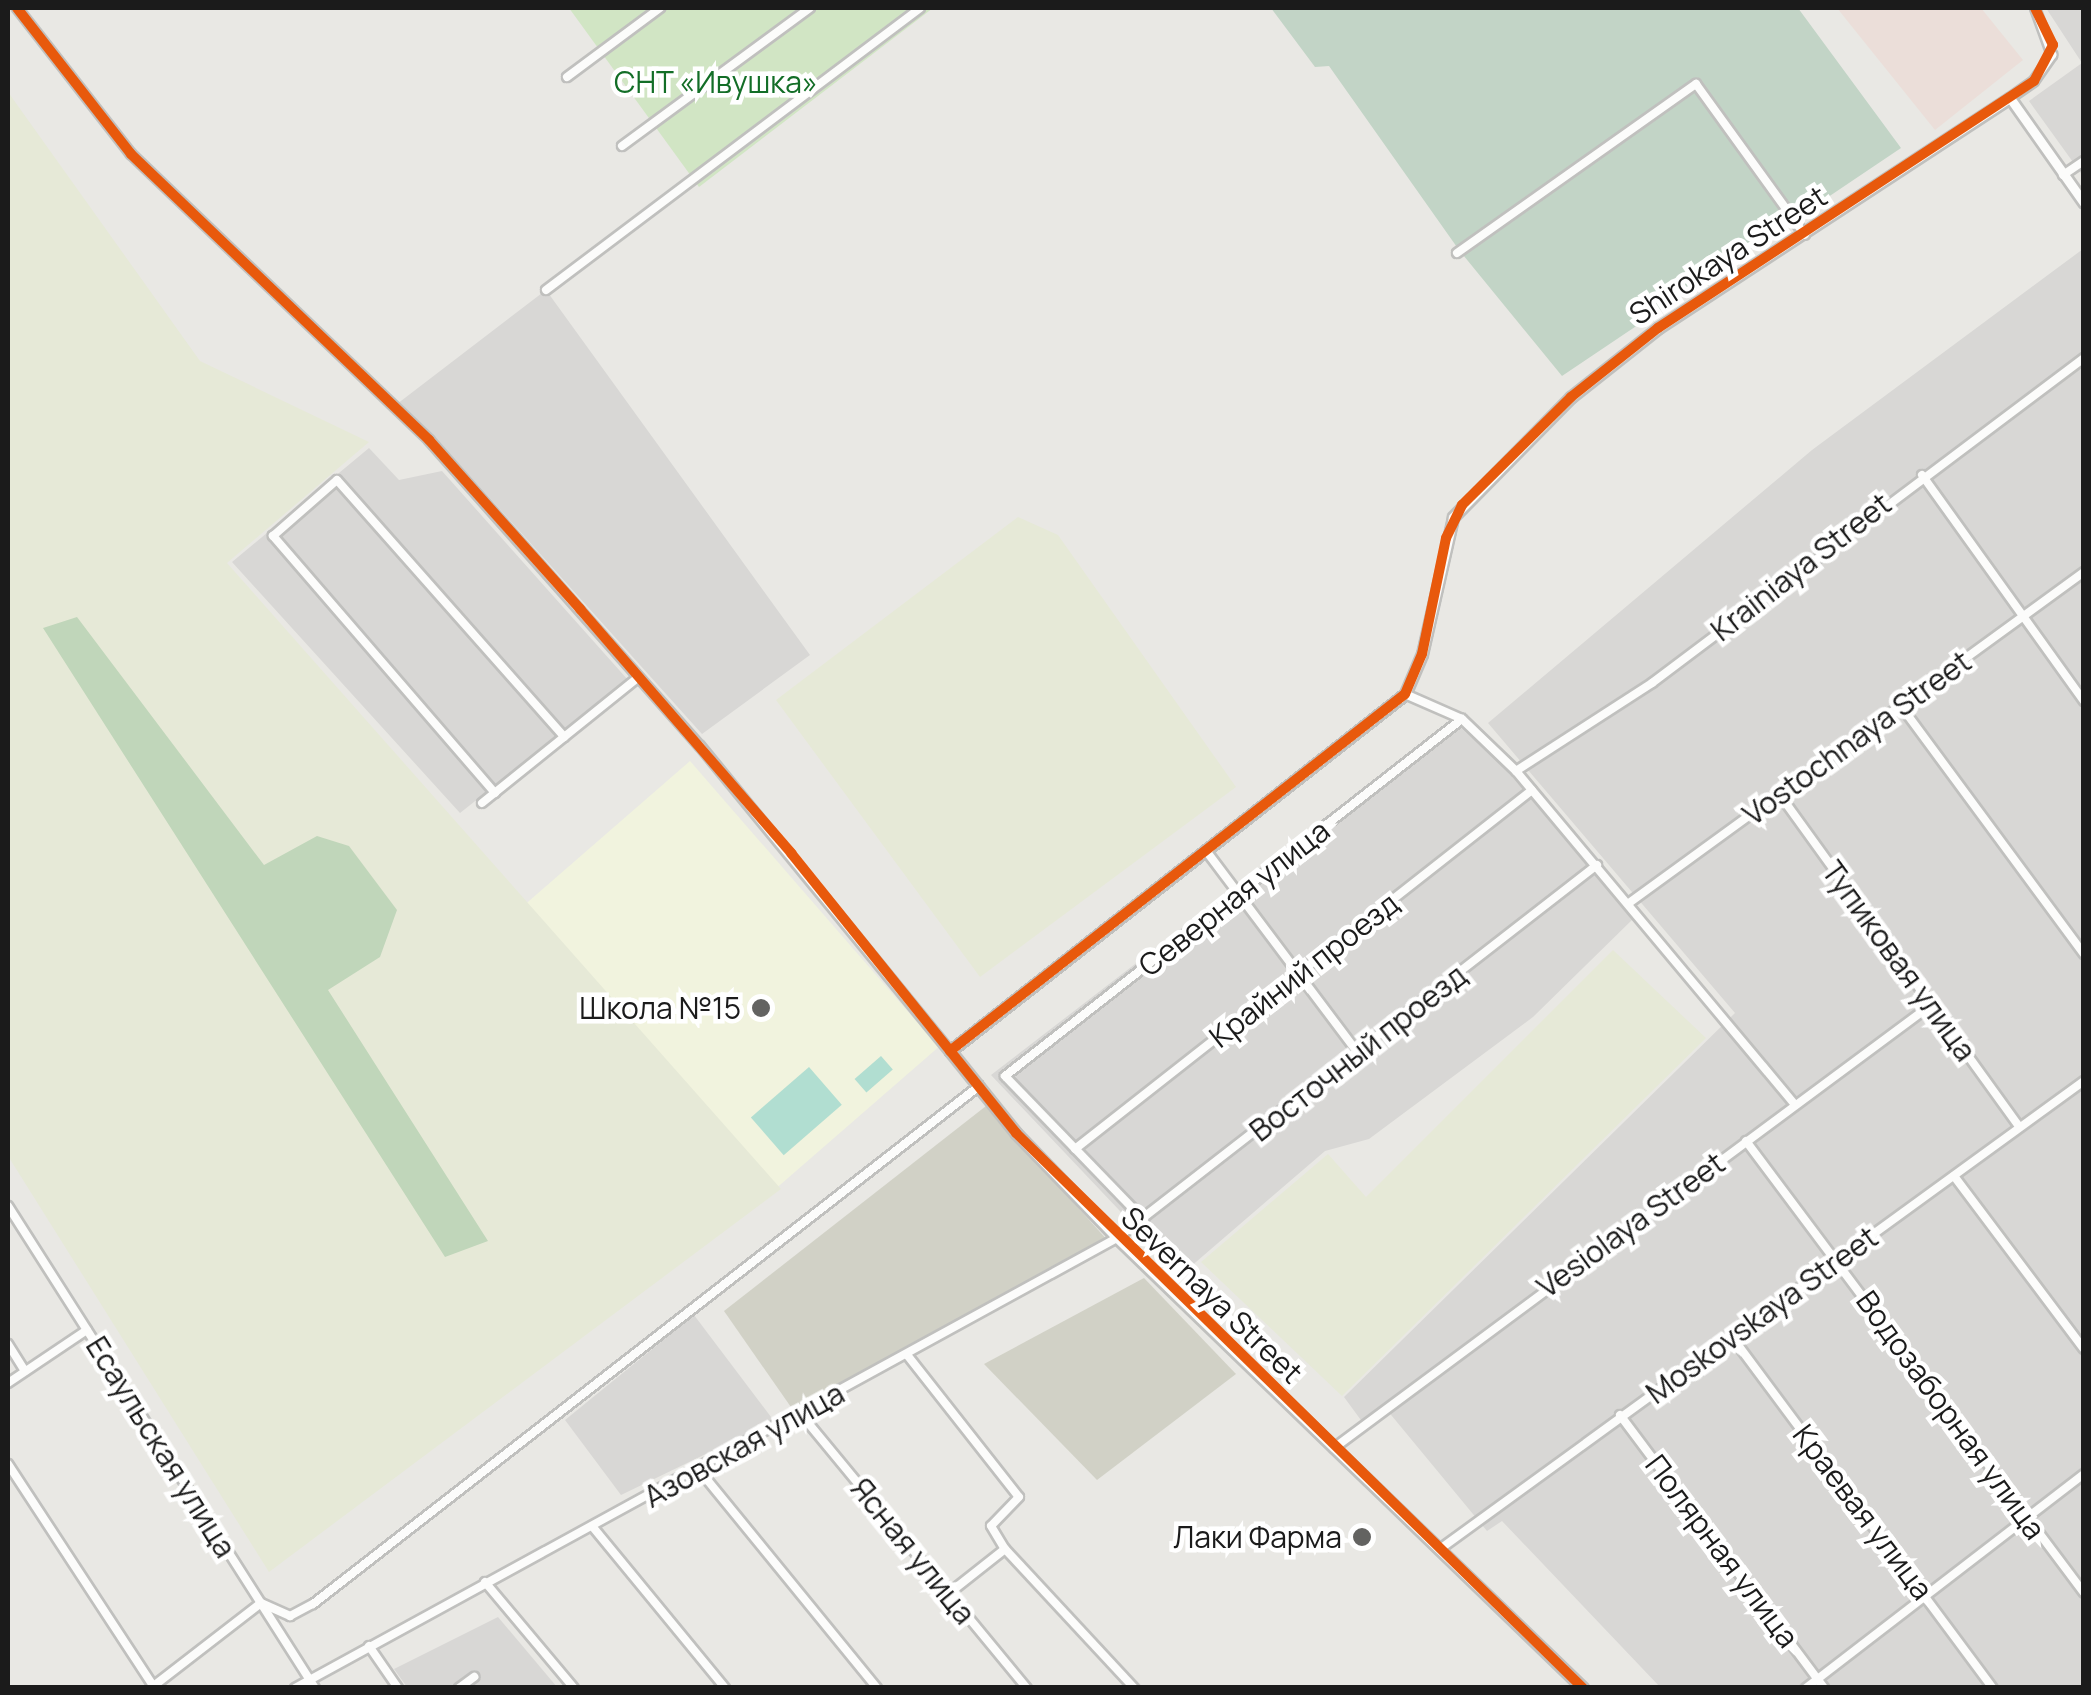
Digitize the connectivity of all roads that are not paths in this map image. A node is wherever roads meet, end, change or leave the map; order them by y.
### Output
1 (17, 8) edge
2 (660, 8) edge
3 (810, 8) edge
4 (920, 8) edge
5 (2039, 9) edge
6 (567, 77) dead end
7 (2010, 98) junction
8 (622, 146) dead end
9 (2084, 161) edge
10 (2063, 174) junction
11 (2084, 203) edge
12 (1804, 235) junction
13 (1457, 253) dead end
14 (546, 290) dead end
15 (2084, 358) edge
16 (1922, 475) junction
17 (2084, 572) edge
18 (2020, 618) junction
19 (636, 679) junction
20 (1405, 694) junction
21 (2084, 702) edge
22 (1901, 706) junction
23 (1462, 719) junction
24 (564, 737) junction
25 (1516, 771) junction
26 (1532, 790) junction
27 (495, 792) junction
28 (1780, 796) junction
29 (482, 803) dead end
30 (1207, 852) junction
31 (1597, 866) junction
32 (1235, 898) junction
33 (1630, 903) junction
34 (2084, 954) edge
35 (1296, 976) junction
36 (1931, 1005) junction
37 (950, 1050) junction
38 (1358, 1054) junction
39 (2084, 1080) edge
40 (978, 1086) junction
41 (1794, 1104) junction
42 (2019, 1126) junction
43 (1746, 1142) junction
44 (1075, 1150) junction
45 (1954, 1176) junction
46 (8, 1206) edge
47 (1144, 1220) junction
48 (1117, 1238) junction
49 (1837, 1262) junction
50 (87, 1330) junction
51 (1732, 1337) junction
52 (8, 1344) edge
53 (2084, 1348) edge
54 (908, 1356) junction
55 (25, 1371) junction
56 (8, 1383) edge
57 (800, 1413) junction
58 (1620, 1415) junction
59 (1334, 1448) junction
60 (8, 1464) edge
61 (700, 1471) junction
62 (2084, 1474) edge
63 (2028, 1516) junction
64 (592, 1526) junction
65 (1440, 1548) junction
66 (1005, 1549) junction
67 (486, 1582) junction
68 (2084, 1593) edge
69 (948, 1594) junction
70 (1926, 1594) junction
71 (261, 1603) junction
72 (369, 1646) junction
73 (474, 1677) dead end
74 (1818, 1679) junction
75 (312, 1684) edge
76 (152, 1687) edge
77 (295, 1688) edge
78 (398, 1688) edge
79 (459, 1688) edge
80 (574, 1688) edge
81 (724, 1688) edge
82 (877, 1688) edge
83 (1027, 1688) edge
84 (1134, 1688) edge
85 (1584, 1688) edge
86 (1806, 1688) edge
87 (1824, 1688) edge
88 (1993, 1688) edge

1 - 19 street
2 - 6 street
3 - 8 street
4 - 14 street
5 - 7 street
7 - 10 street
7 - 12 street, Shirokaya Street
9 - 10 street
10 - 11 street
12 - 13 street
12 - 20 street, Shirokaya Street
15 - 16 street, Krainiaya Street
16 - 18 street
16 - 25 street, Krainiaya Street
17 - 18 street, Vostochnaya Street
18 - 21 street
18 - 22 street, Vostochnaya Street
19 - 24 street
19 - 37 street
20 - 23 street
20 - 30 street
22 - 28 street, Vostochnaya Street
22 - 34 street
23 - 25 street
23 - 32 street, Северная улица
24 - 27 street
24 - 27 street
25 - 26 street
26 - 31 street
26 - 35 street, Крайний проезд
27 - 29 street
28 - 33 street, Vostochnaya Street
28 - 36 street, Тупиковая улица
30 - 32 street
30 - 37 street
31 - 33 street
31 - 38 street, Восточный проезд
32 - 35 street
32 - 44 street, Северная улица
33 - 41 street
35 - 38 street
35 - 44 street, Крайний проезд
36 - 41 street, Vesiolaya Street
36 - 42 street, Тупиковая улица
37 - 40 street, Severnaya Street
38 - 47 street, Восточный проезд
39 - 42 street, Moskovskaya Street
40 - 48 street, Severnaya Street
40 - 71 street
41 - 43 street, Vesiolaya Street
42 - 45 street, Moskovskaya Street
43 - 49 street, Водозаборная улица
43 - 59 street, Vesiolaya Street
44 - 47 street
45 - 49 street, Moskovskaya Street
45 - 53 street
46 - 50 street, Есаульская улица
47 - 48 street, Восточный проезд
48 - 54 street, Азовская улица
48 - 59 street, Severnaya Street
49 - 51 street, Moskovskaya Street
49 - 63 street, Водозаборная улица
50 - 55 street
50 - 71 street, Есаульская улица
51 - 58 street, Moskovskaya Street
51 - 70 street, Краевая улица
52 - 55 street
54 - 57 street, Азовская улица
54 - 66 street
55 - 56 street
57 - 61 street, Азовская улица
57 - 69 street, Ясная улица
58 - 65 street, Moskovskaya Street
58 - 74 street, Полярная улица
59 - 65 street, Severnaya Street
60 - 76 street
61 - 64 street, Азовская улица
61 - 82 street
62 - 63 street
63 - 68 street, Водозаборная улица
63 - 70 street
64 - 67 street, Азовская улица
64 - 81 street
65 - 85 street, Severnaya Street
66 - 69 street
66 - 84 street
67 - 72 street, Азовская улица
67 - 80 street
69 - 83 street, Ясная улица
70 - 74 street
70 - 88 street, Краевая улица
71 - 75 street, Есаульская улица
71 - 76 street
72 - 75 street, Азовская улица
72 - 78 street
73 - 79 street
74 - 86 street
74 - 87 street, Полярная улица
75 - 77 street, Азовская улица

